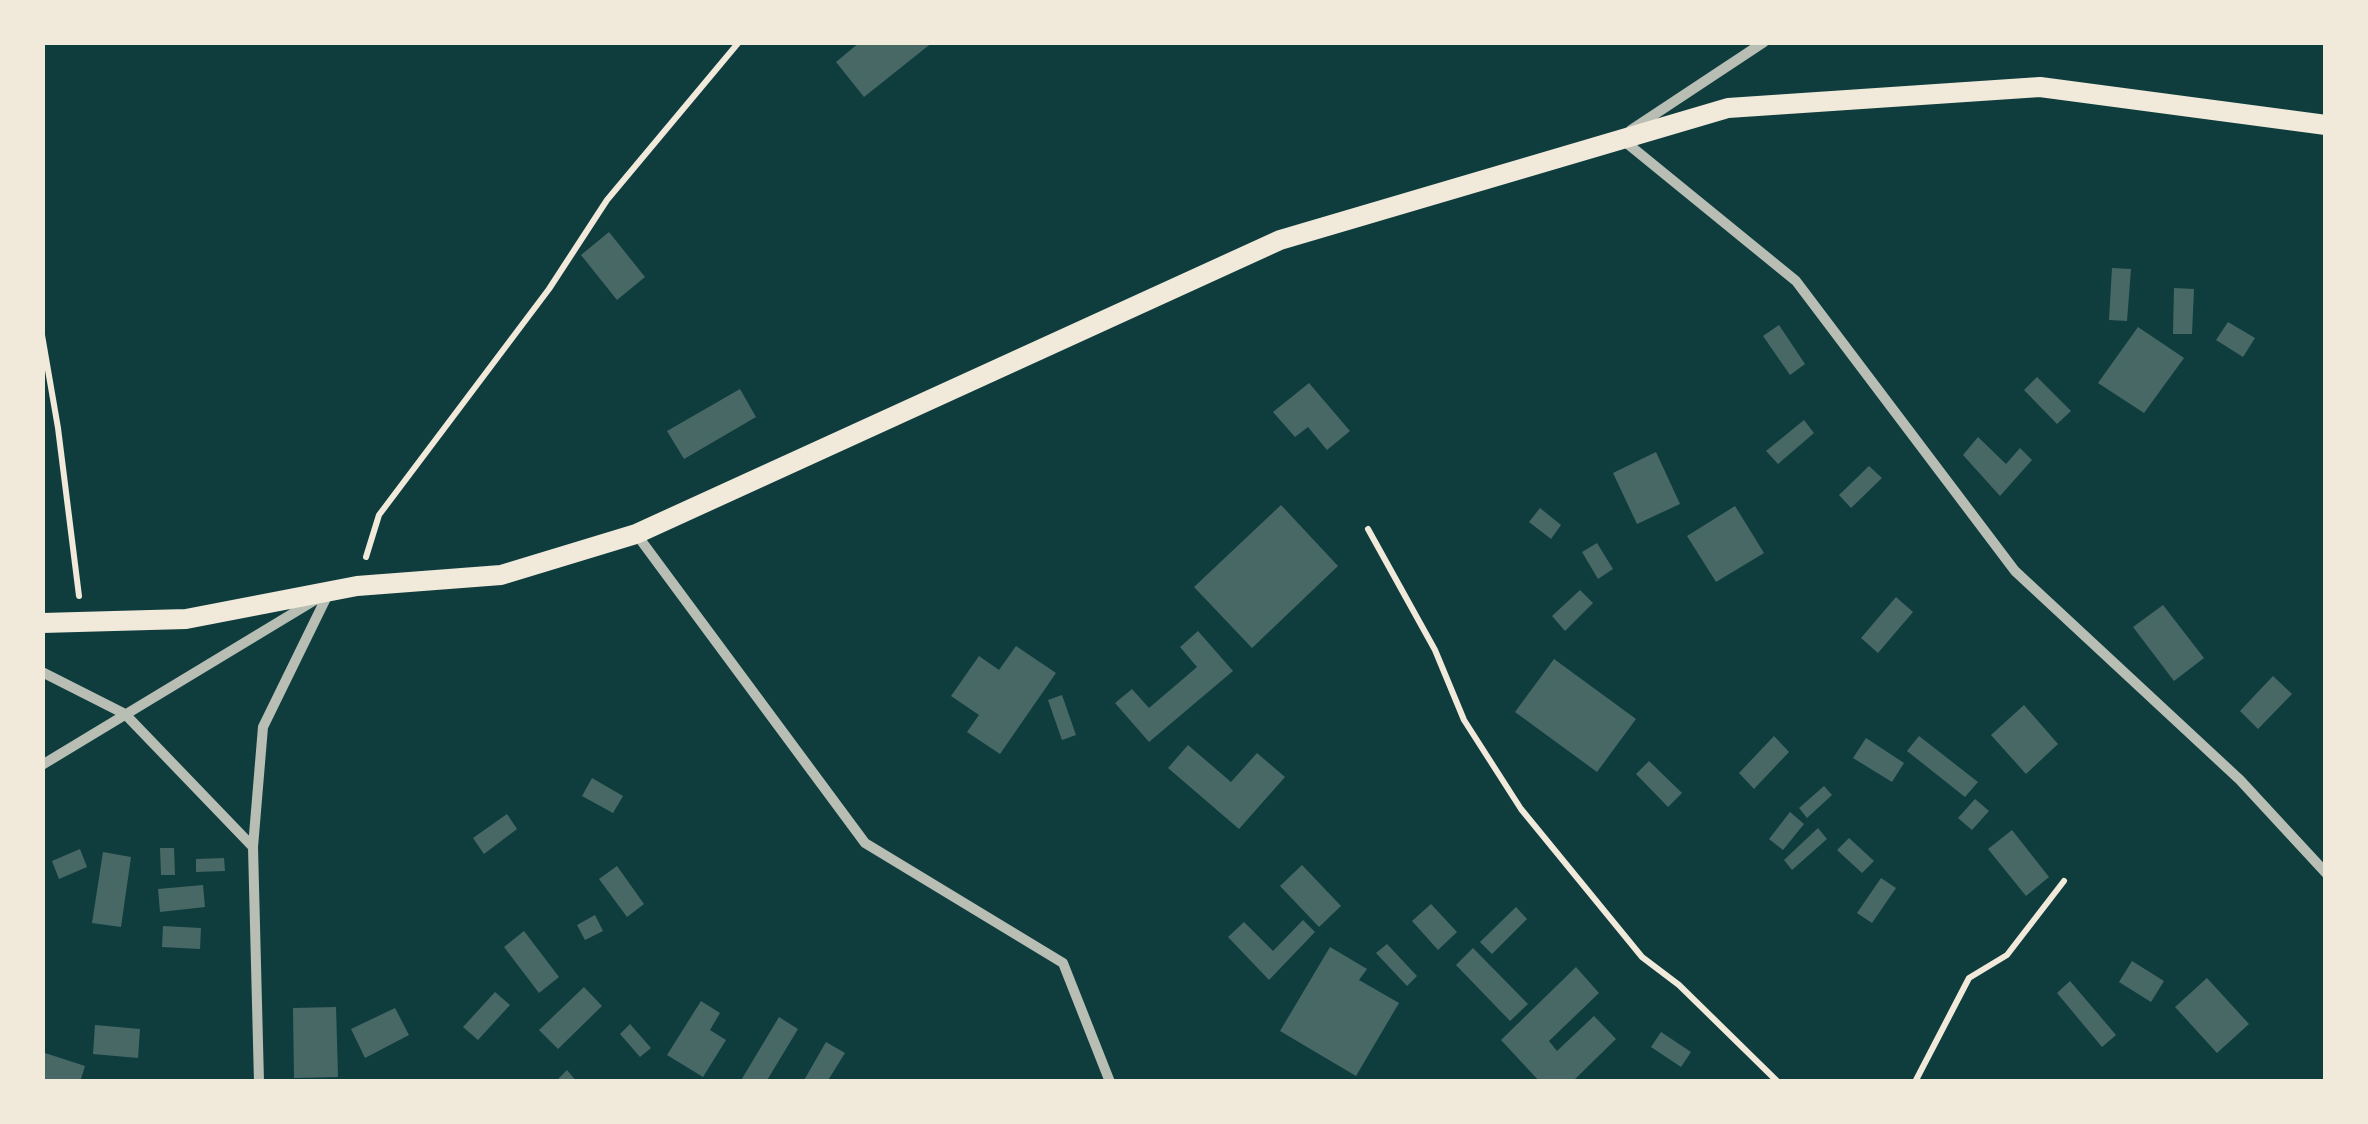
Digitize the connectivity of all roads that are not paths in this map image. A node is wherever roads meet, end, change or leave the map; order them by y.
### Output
1 (1764, 42) edge
2 (2326, 125) edge
3 (1620, 137) junction
4 (636, 534) junction
5 (329, 591) junction
6 (42, 624) edge
7 (42, 672) edge
8 (125, 714) junction
9 (42, 765) edge
10 (253, 847) junction
11 (2326, 873) edge
12 (259, 1082) edge
13 (1110, 1082) edge

1 - 3 street
2 - 3 main road
3 - 4 main road
3 - 11 street
4 - 5 main road
4 - 13 street
5 - 6 main road
5 - 8 street
5 - 10 street
7 - 8 street
8 - 9 street
8 - 10 street
10 - 12 street

